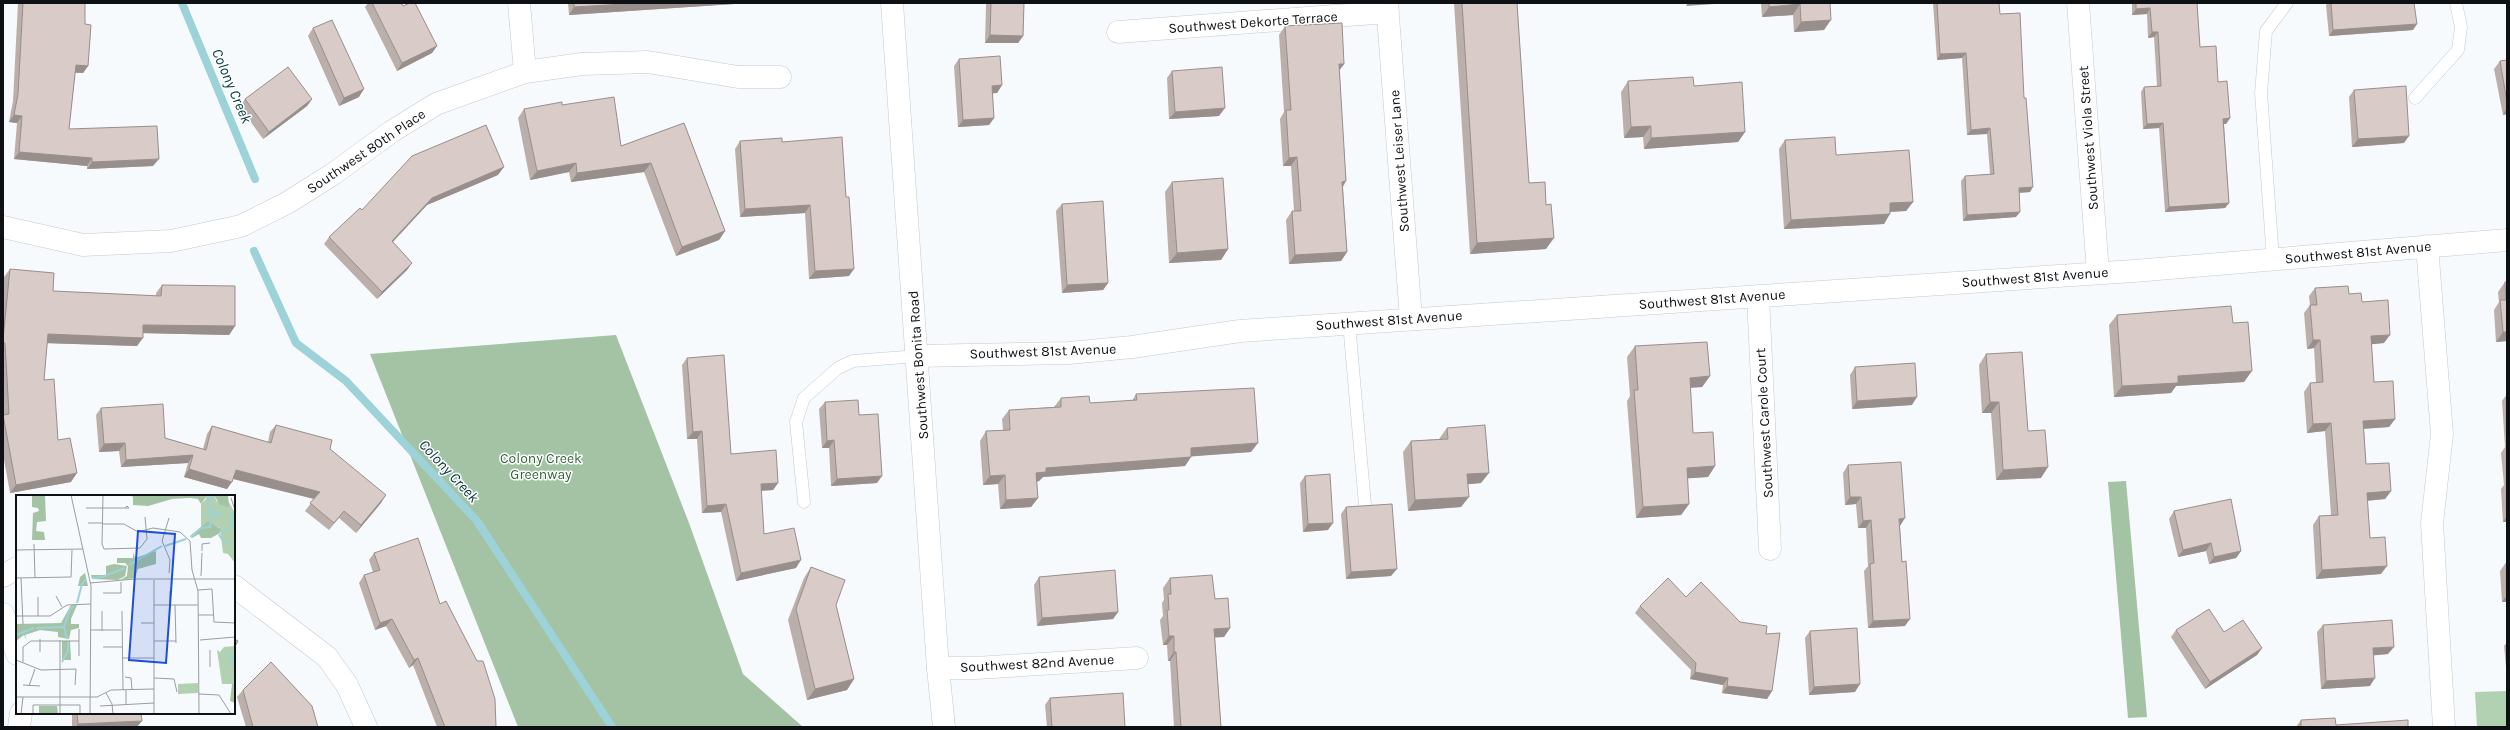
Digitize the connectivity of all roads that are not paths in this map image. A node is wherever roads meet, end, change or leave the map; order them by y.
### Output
1 (519, 3) edge
2 (892, 3) edge
3 (2078, 3) edge
4 (2287, 3) edge
5 (2456, 3) edge
6 (1387, 7) edge
7 (1118, 32) dead end
8 (525, 72) junction
9 (780, 77) dead end
10 (2415, 98) dead end
11 (3, 227) edge
12 (2507, 240) edge
13 (2427, 246) junction
14 (2273, 259) junction
15 (2098, 273) junction
16 (1758, 296) junction
17 (1411, 319) junction
18 (1349, 323) junction
19 (918, 356) junction
20 (804, 502) dead end
21 (1365, 505) edge
22 (1770, 549) dead end
23 (16, 569) edge
24 (3, 576) edge
25 (235, 587) edge
26 (3, 614) edge
27 (16, 651) edge
28 (1137, 658) dead end
29 (938, 668) junction
30 (21, 714) edge
31 (19, 727) edge
32 (366, 727) edge
33 (944, 727) edge
34 (2444, 727) edge

1 - 8 street
2 - 19 street, Southwest Bonita Road
3 - 15 street, Southwest Viola Street
4 - 14 lane
5 - 10 lane
6 - 7 street, Southwest Dekorte Terrace
6 - 17 street, Southwest Leiser Lane
8 - 9 street, Southwest 80th Place
8 - 11 street, Southwest 80th Place
12 - 13 street, Southwest 81st Avenue
13 - 14 street, Southwest 81st Avenue
13 - 34 street
14 - 15 street, Southwest 81st Avenue
15 - 16 street, Southwest 81st Avenue
16 - 17 street, Southwest 81st Avenue
16 - 22 street, Southwest Carole Court
17 - 18 street, Southwest 81st Avenue
18 - 19 street, Southwest 81st Avenue
18 - 21 lane
19 - 20 lane
19 - 29 street, Southwest Bonita Road
23 - 24 street
25 - 32 street
26 - 27 street
28 - 29 street, Southwest 82nd Avenue
29 - 33 street, Southwest Bonita Road
30 - 31 street

